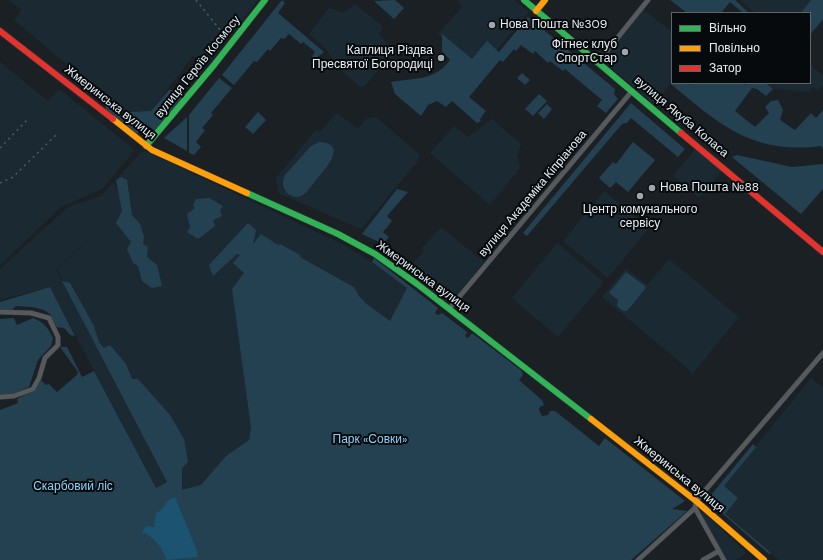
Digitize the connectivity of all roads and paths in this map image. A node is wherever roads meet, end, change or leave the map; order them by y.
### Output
1 (265, 0) edge
2 (524, 0) edge
3 (545, 0) edge
4 (648, 0) edge
5 (536, 11) junction
6 (0, 31) edge
7 (598, 62) junction
8 (632, 91) junction
9 (146, 146) junction
10 (823, 252) edge
11 (449, 309) junction
12 (0, 312) edge
13 (823, 353) edge
14 (0, 397) edge
15 (696, 501) junction
16 (695, 508) junction
17 (719, 551) junction
18 (638, 560) edge
19 (703, 560) edge
20 (724, 560) edge
21 (764, 560) edge

1 - 9 main road, вулиця Героїв Космосу
2 - 5 main road, вулиця Якуба Коласа
3 - 5 main road
4 - 7 street
5 - 7 main road, вулиця Якуба Коласа
6 - 9 main road, Жмеринська вулиця
7 - 8 main road, вулиця Якуба Коласа
8 - 10 main road, вулиця Якуба Коласа
8 - 11 street, вулиця Академіка Кіпріанова
9 - 11 main road, Жмеринська вулиця
11 - 15 main road, Жмеринська вулиця
12 - 14 street
13 - 15 street
15 - 16 street
15 - 21 main road, Жмеринська вулиця
16 - 17 street
16 - 18 street
17 - 19 street
17 - 20 street

